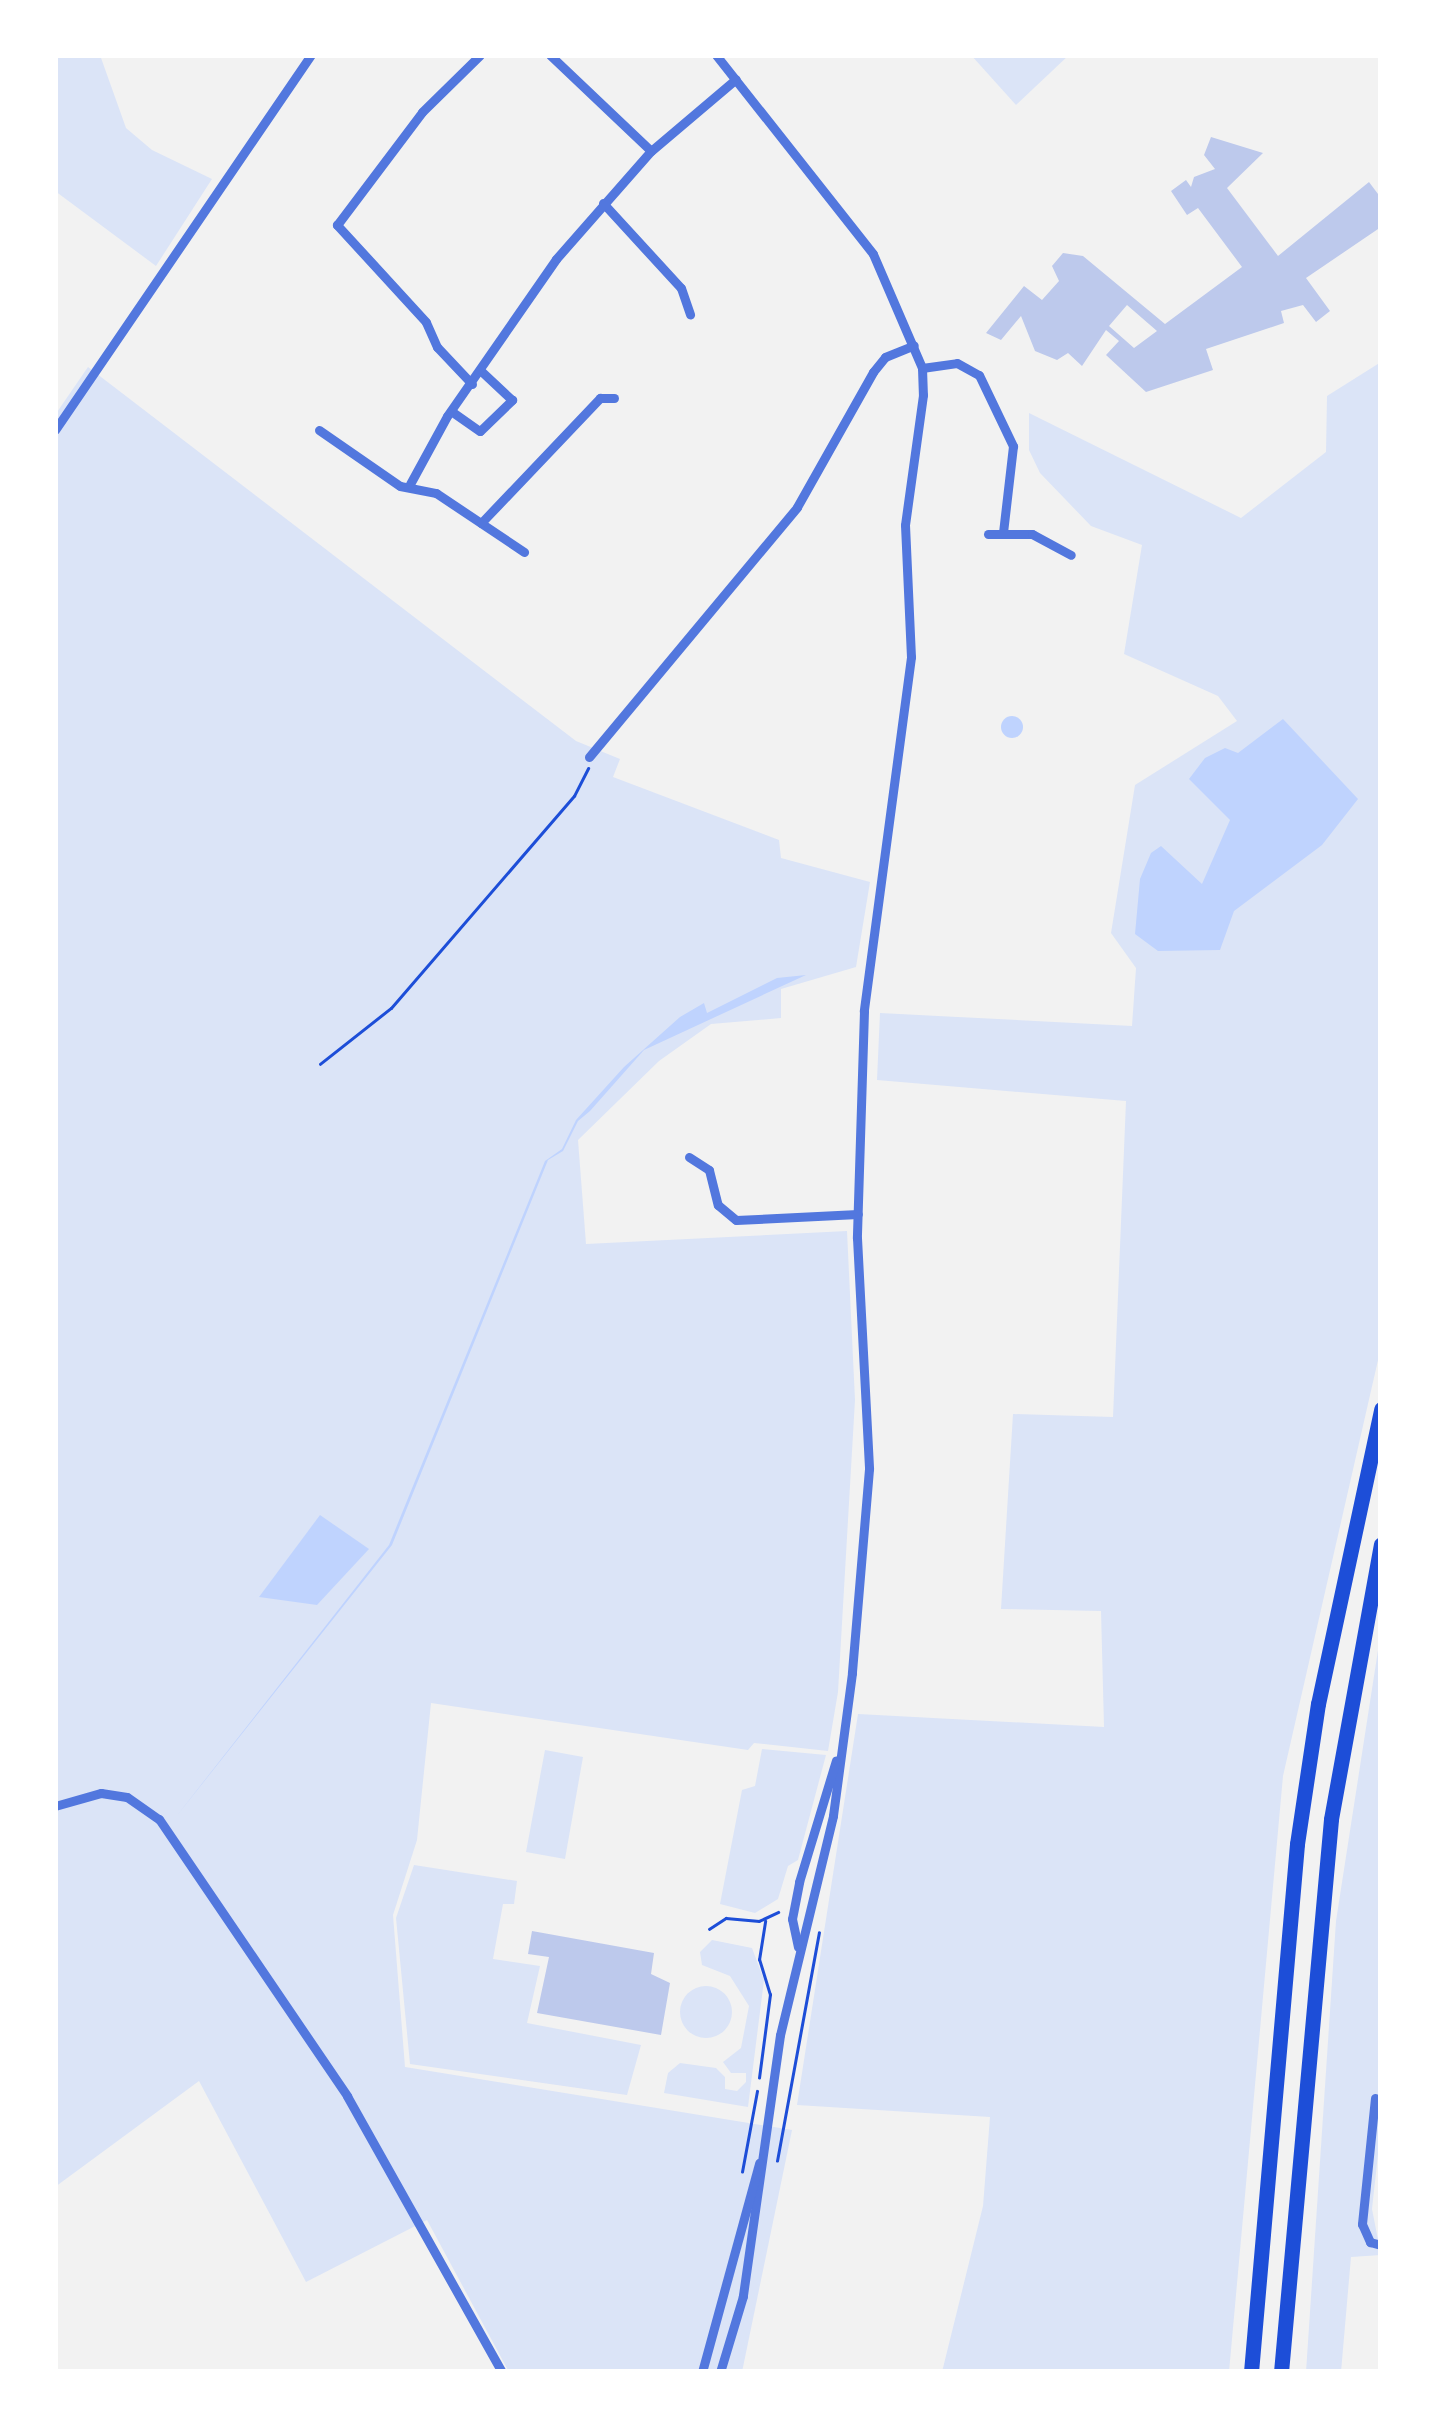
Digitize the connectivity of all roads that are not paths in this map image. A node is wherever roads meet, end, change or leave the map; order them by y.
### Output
1 (312, 55) edge
2 (480, 55) edge
3 (550, 55) edge
4 (716, 55) edge
5 (736, 79) junction
6 (651, 150) junction
7 (603, 203) junction
8 (690, 314) dead end
9 (914, 344) junction
10 (922, 368) junction
11 (481, 371) junction
12 (472, 384) junction
13 (614, 398) dead end
14 (451, 411) junction
15 (55, 430) edge
16 (319, 430) dead end
17 (410, 484) junction
18 (481, 523) junction
19 (1003, 532) junction
20 (988, 534) dead end
21 (524, 552) dead end
22 (1072, 555) dead end
23 (589, 756) road end
24 (690, 1158) dead end
25 (858, 1214) junction
26 (1381, 1409) edge
27 (1381, 1546) edge
28 (838, 1756) junction
29 (55, 1806) edge
30 (798, 1950) junction
31 (1375, 2098) dead end
32 (765, 2141) junction
33 (1381, 2245) edge
34 (502, 2372) edge
35 (702, 2372) edge
36 (720, 2372) edge
37 (1251, 2372) edge
38 (1281, 2372) edge

1 - 15 street
2 - 12 street
3 - 6 street
4 - 5 street
5 - 6 street
5 - 9 street
6 - 7 street
7 - 8 street
7 - 11 street
9 - 10 street
9 - 23 street
10 - 19 street
10 - 25 street
11 - 12 street
11 - 14 street
12 - 14 street
13 - 18 street
14 - 17 street
16 - 17 street
17 - 18 street
18 - 21 street
19 - 20 street
19 - 22 street
24 - 25 street
25 - 28 street
26 - 37 highway
27 - 38 highway
28 - 30 street
28 - 30 street
29 - 34 street
30 - 32 street
31 - 33 street
32 - 35 street
32 - 36 street

